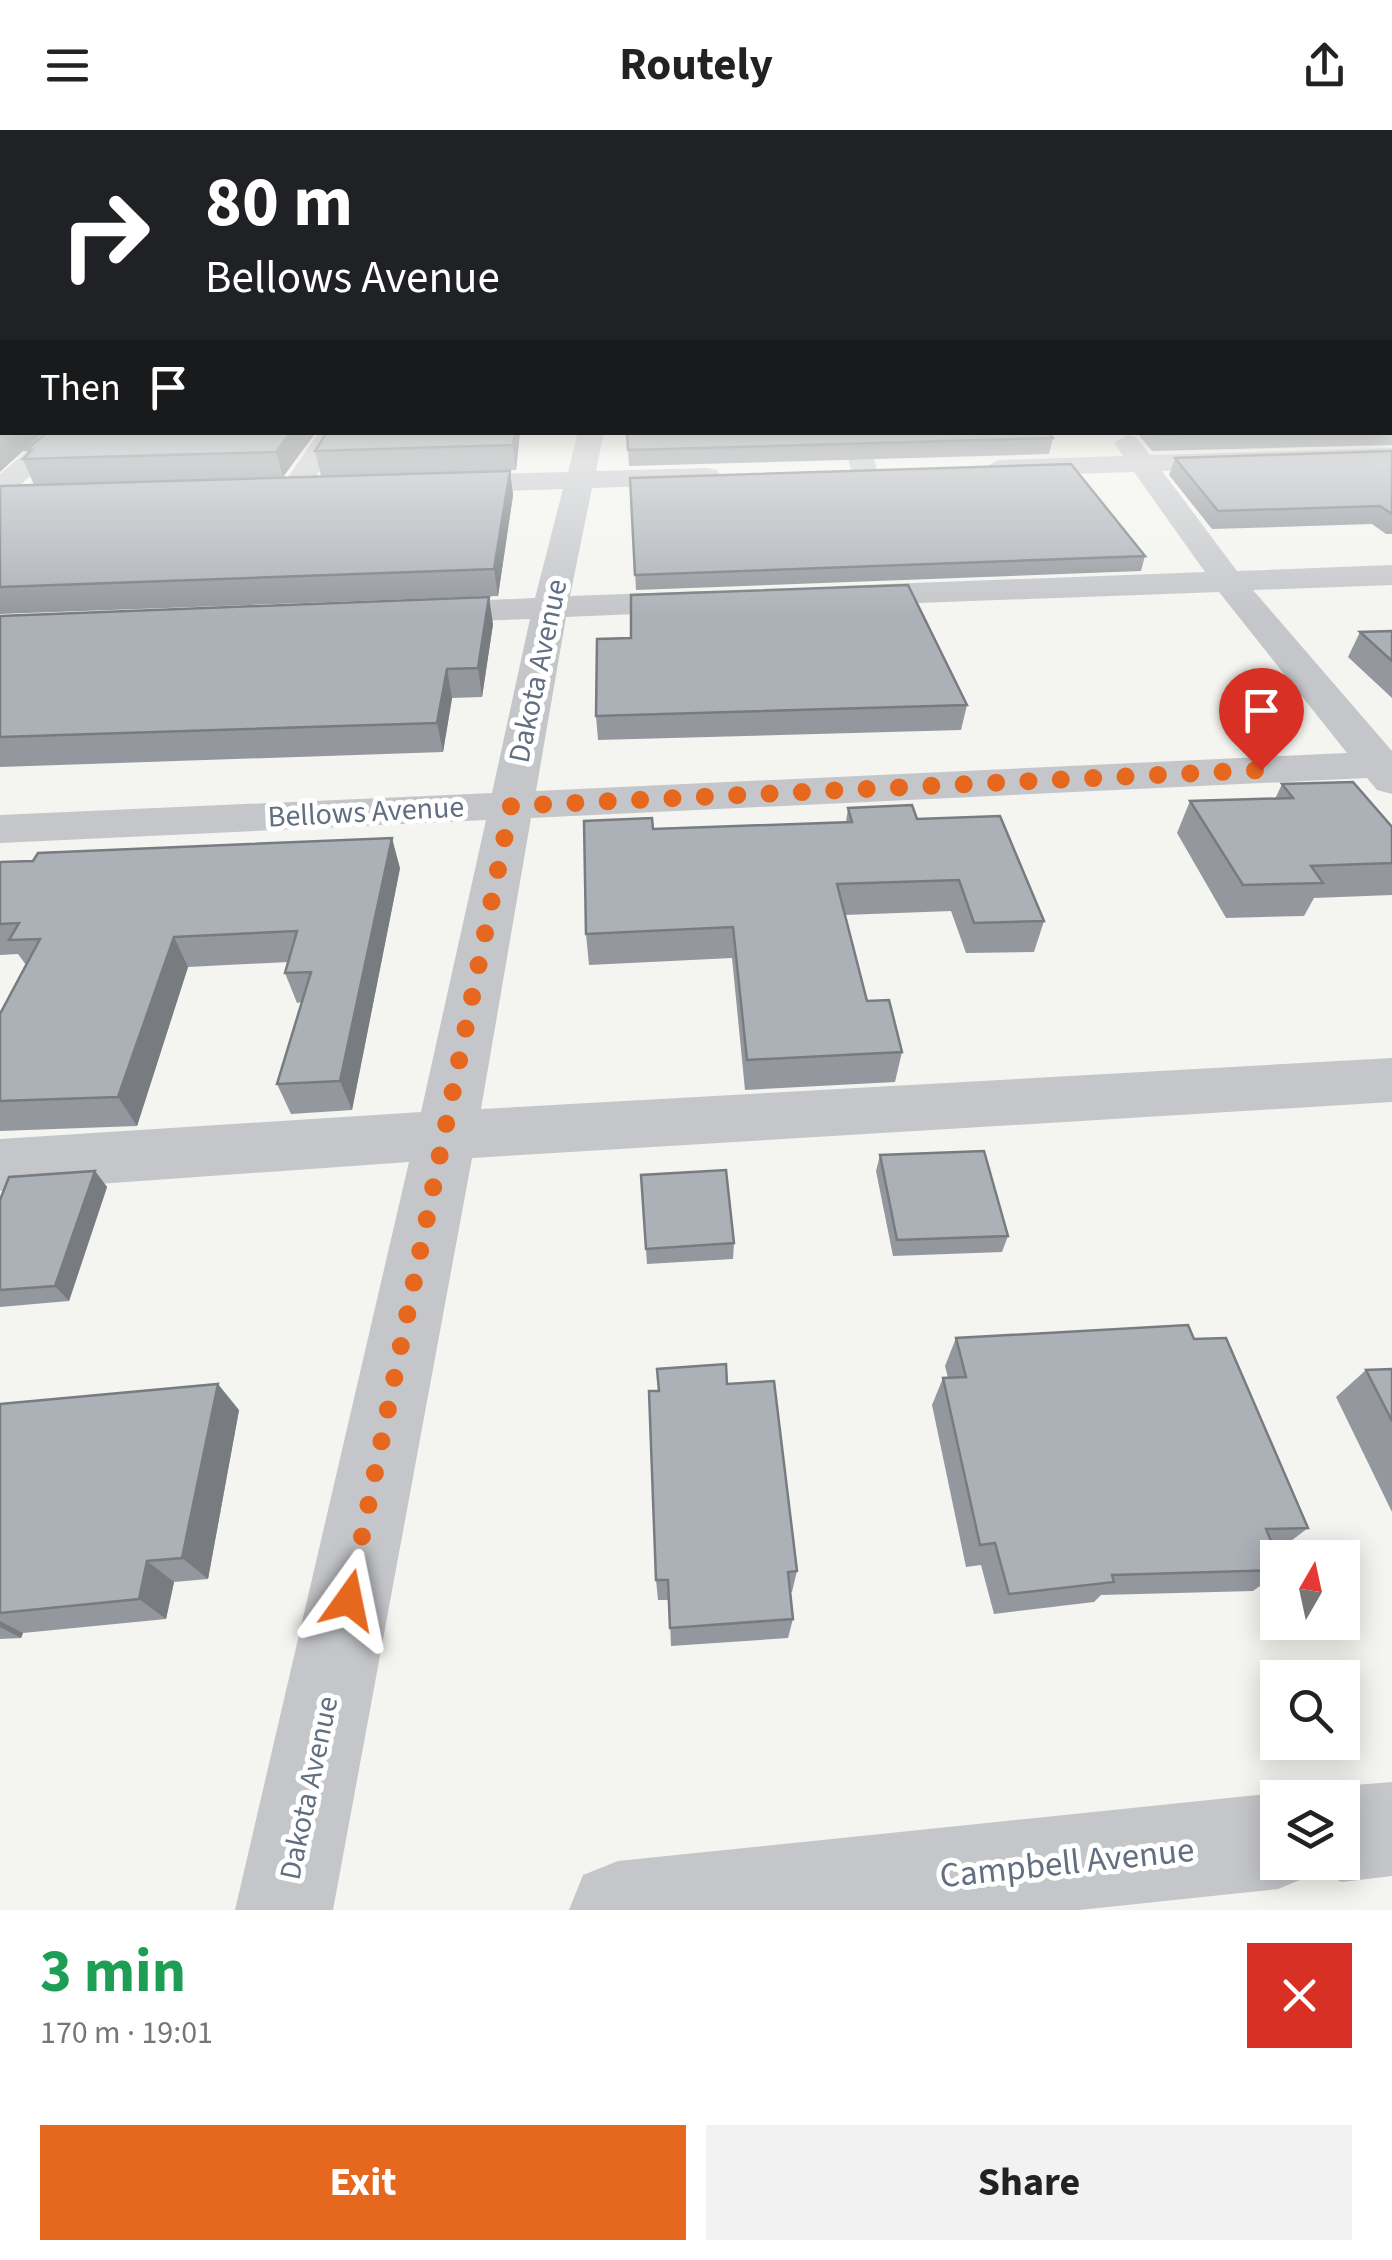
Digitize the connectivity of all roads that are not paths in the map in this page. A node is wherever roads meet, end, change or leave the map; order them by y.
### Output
1 (45, 450) edge
2 (317, 450) edge
3 (588, 450) edge
4 (863, 450) edge
5 (1134, 450) edge
6 (1392, 456) edge
7 (1144, 463) junction
8 (976, 468) edge
9 (826, 472) edge
10 (732, 475) edge
11 (582, 480) junction
12 (409, 485) edge
13 (0, 488) edge
14 (332, 488) edge
15 (39, 497) edge
16 (0, 498) edge
17 (1392, 575) edge
18 (1227, 580) junction
19 (809, 597) edge
20 (729, 600) edge
21 (550, 608) junction
22 (393, 614) edge
23 (1388, 770) edge
24 (511, 806) junction
25 (0, 829) edge
26 (1392, 1080) edge
27 (446, 1135) junction
28 (0, 1165) edge
29 (1392, 1829) edge
30 (1360, 1832) edge
31 (1260, 1843) edge
32 (284, 1910) edge
33 (618, 1910) edge

1 - 13 street
2 - 14 street
3 - 11 street, Dakota Avenue
4 - 9 street
5 - 7 street
6 - 7 street
7 - 8 street
7 - 18 street
10 - 11 street
11 - 12 street
11 - 21 street, Dakota Avenue
15 - 16 street
17 - 18 street
18 - 19 street
18 - 23 street
20 - 21 street
21 - 22 street
21 - 24 street, Dakota Avenue
23 - 24 street, Bellows Avenue
24 - 25 street, Bellows Avenue
24 - 27 street, Dakota Avenue
26 - 27 street
27 - 28 street
27 - 32 street, Dakota Avenue
29 - 30 street
31 - 33 street, Campbell Avenue

